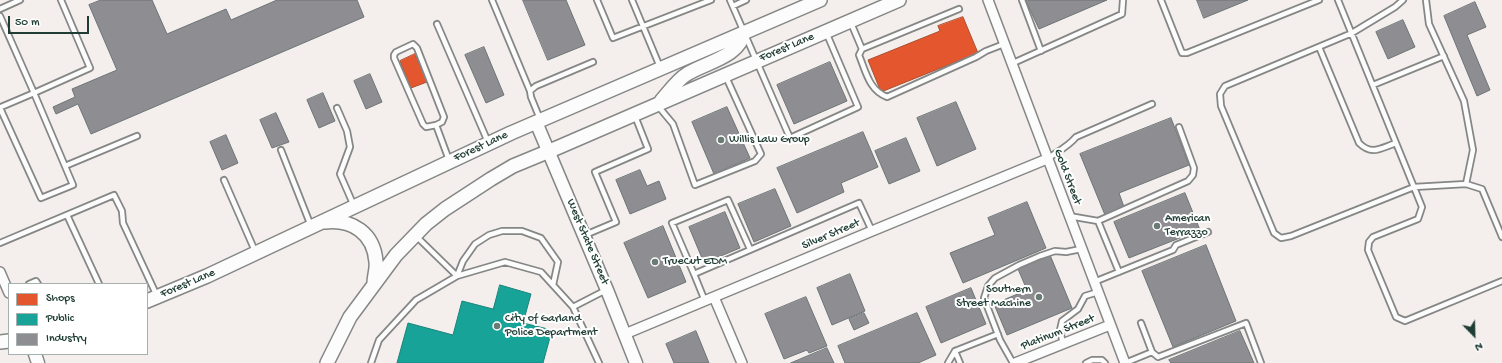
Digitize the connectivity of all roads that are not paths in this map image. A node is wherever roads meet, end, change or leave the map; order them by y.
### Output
1 (61, 0) edge
2 (492, 0) edge
3 (597, 0) edge
4 (632, 0) edge
5 (711, 0) edge
6 (730, 0) edge
7 (746, 0) edge
8 (820, 0) edge
9 (899, 0) edge
10 (988, 0) edge
11 (1022, 0) edge
12 (1123, 0) edge
13 (1161, 0) edge
14 (1319, 0) edge
15 (1338, 0) edge
16 (1403, 0) edge
17 (1426, 0) edge
18 (16, 1) edge
19 (733, 6) junction
20 (0, 9) edge
21 (959, 9) dead end
22 (0, 16) edge
23 (850, 21) junction
24 (437, 24) dead end
25 (643, 28) junction
26 (744, 32) junction
27 (826, 32) junction
28 (1352, 33) junction
29 (1004, 44) junction
30 (1319, 47) junction
31 (862, 49) junction
32 (1041, 51) junction
33 (1444, 56) junction
34 (757, 61) junction
35 (593, 62) dead end
36 (1011, 64) junction
37 (661, 68) junction
38 (726, 75) junction
39 (1373, 85) junction
40 (530, 91) junction
41 (34, 93) junction
42 (1152, 104) dead end
43 (657, 105) junction
44 (0, 107) edge
45 (337, 108) dead end
46 (635, 114) junction
47 (538, 121) junction
48 (436, 126) junction
49 (1179, 127) dead end
50 (137, 136) dead end
51 (1396, 142) junction
52 (489, 143) junction
53 (281, 150) dead end
54 (548, 152) junction
55 (1047, 159) junction
56 (450, 161) junction
57 (64, 166) junction
58 (224, 180) dead end
59 (1466, 184) junction
60 (1414, 187) junction
61 (354, 206) junction
62 (66, 215) junction
63 (1069, 216) junction
64 (1098, 221) junction
65 (316, 224) junction
66 (872, 230) junction
67 (1208, 232) dead end
68 (415, 235) junction
69 (584, 236) junction
70 (1502, 237) edge
71 (0, 243) edge
72 (750, 249) junction
73 (1081, 249) junction
74 (255, 253) junction
75 (0, 272) edge
76 (1119, 272) junction
77 (694, 274) junction
78 (457, 276) junction
79 (1502, 281) edge
80 (1094, 282) junction
81 (99, 283) edge
82 (146, 283) edge
83 (374, 283) junction
84 (553, 285) junction
85 (148, 289) edge
86 (8, 290) edge
87 (607, 290) junction
88 (1098, 292) junction
89 (714, 297) junction
90 (152, 299) edge
91 (705, 301) junction
92 (573, 307) junction
93 (1141, 323) dead end
94 (1110, 325) junction
95 (625, 334) junction
96 (998, 334) junction
97 (1063, 344) junction
98 (956, 351) junction
99 (1152, 352) junction
100 (1158, 356) junction
101 (1034, 360) edge
102 (327, 363) edge
103 (371, 363) edge
104 (599, 363) edge
105 (636, 363) edge
106 (742, 363) edge
107 (948, 363) edge
108 (960, 363) edge
109 (1014, 363) edge
110 (1086, 363) edge
111 (1105, 363) edge
112 (1125, 363) edge
113 (1160, 363) edge
114 (1262, 363) edge

1 - 41 lane
2 - 40 lane
3 - 25 lane
4 - 25 lane
5 - 25 lane
6 - 19 lane
7 - 19 lane
8 - 26 main road, Forest Lane
9 - 23 main road, Forest Lane
10 - 29 street, Gold Street
11 - 32 lane
12 - 32 lane
13 - 14 lane
15 - 28 lane
16 - 28 lane
17 - 33 lane
18 - 20 lane
19 - 26 lane
21 - 31 lane
22 - 41 lane
23 - 27 main road, Forest Lane
23 - 31 lane
24 - 52 lane
25 - 37 lane
26 - 34 lane
26 - 37 main road, Forest Lane
26 - 43 main road
27 - 34 main road, Forest Lane
27 - 34 lane
28 - 30 lane
28 - 39 lane
29 - 31 lane
29 - 36 street, Gold Street
30 - 51 lane
30 - 60 lane
32 - 36 lane
33 - 39 lane
33 - 59 lane
34 - 38 main road, Forest Lane
35 - 40 lane
36 - 55 street, Gold Street
37 - 47 main road, Forest Lane
38 - 43 main road, Forest Lane
38 - 43 lane
39 - 51 lane
40 - 47 lane
41 - 44 lane
41 - 57 lane
42 - 55 lane
43 - 46 main road, Forest Lane
44 - 57 lane
45 - 61 lane
46 - 54 main road, Forest Lane
46 - 69 lane
47 - 52 main road, Forest Lane
47 - 54 street, West State Street
48 - 48 lane
48 - 56 lane
49 - 64 lane
50 - 57 lane
51 - 60 lane
52 - 56 main road, Forest Lane
53 - 65 lane
54 - 68 main road, Forest Lane
54 - 69 street, West State Street
55 - 63 street, Gold Street
55 - 66 street, Silver Street
56 - 61 main road, Forest Lane
58 - 74 lane
59 - 60 lane
59 - 70 lane
60 - 79 lane
61 - 65 main road, Forest Lane
62 - 71 lane
62 - 81 lane
62 - 82 lane
63 - 64 lane
63 - 73 street, Gold Street
64 - 76 lane
65 - 74 main road, Forest Lane
65 - 83 main road
66 - 72 lane
66 - 89 street, Silver Street
67 - 76 lane
68 - 78 lane
68 - 83 main road, Forest Lane
69 - 87 street, West State Street
72 - 77 lane
72 - 77 lane
73 - 80 street, Gold Street
73 - 96 lane
74 - 90 main road, Forest Lane
75 - 86 street
76 - 80 lane
77 - 91 lane
78 - 84 lane
78 - 84 lane
78 - 103 lane
80 - 88 street, Gold Street
83 - 102 main road, Forest Lane
84 - 92 lane
85 - 90 lane
87 - 92 lane
87 - 95 street, West State Street
88 - 94 street, Gold Street
88 - 97 lane
89 - 91 street, Silver Street
89 - 106 street
91 - 95 street, Silver Street
92 - 104 lane
93 - 99 lane
94 - 97 street, Platinum Street
94 - 112 street, Gold Street
95 - 105 street, West State Street
96 - 98 lane
96 - 109 lane
97 - 101 street, Platinum Street
98 - 107 lane
98 - 108 lane
99 - 100 lane
99 - 112 lane
100 - 113 lane
100 - 114 lane
101 - 109 street, Platinum Street
110 - 111 lane

